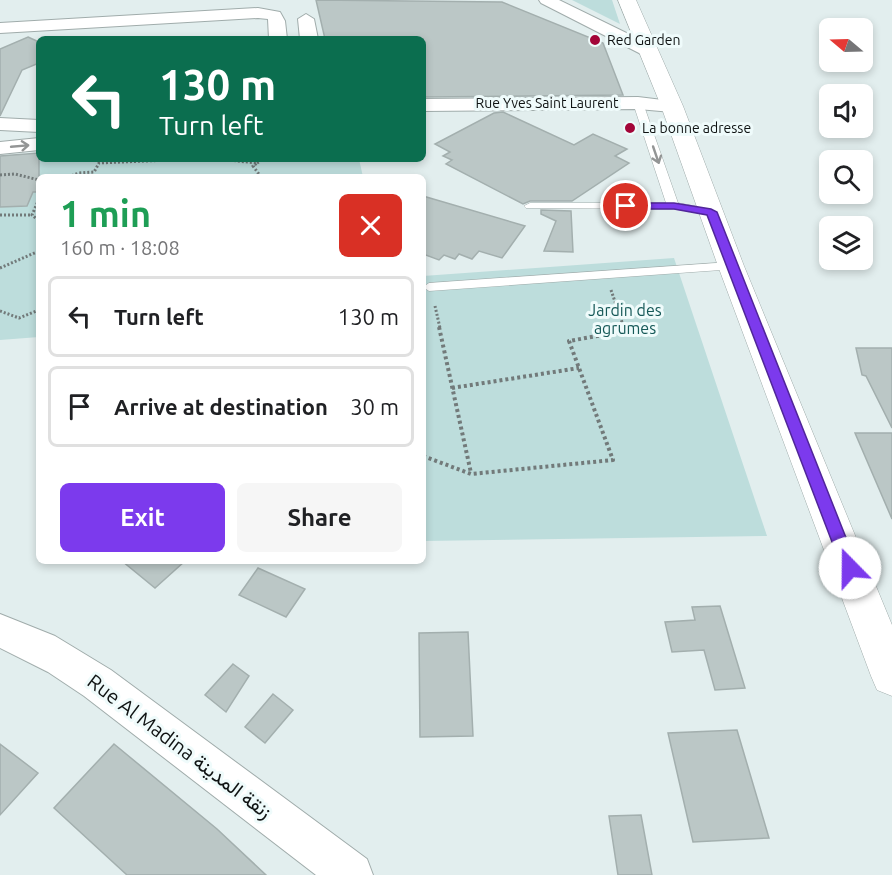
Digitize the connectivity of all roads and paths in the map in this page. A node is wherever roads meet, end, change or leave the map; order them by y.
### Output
1 (547, 0) edge
2 (627, 0) edge
3 (306, 19) dead end
4 (0, 28) edge
5 (278, 36) edge
6 (309, 36) edge
7 (647, 50) junction
8 (638, 103) junction
9 (426, 105) edge
10 (672, 106) junction
11 (0, 124) edge
12 (36, 126) edge
13 (36, 144) edge
14 (0, 148) edge
15 (122, 162) edge
16 (76, 174) edge
17 (0, 175) edge
18 (36, 179) edge
19 (36, 206) edge
20 (531, 206) dead end
21 (674, 206) junction
22 (711, 212) junction
23 (0, 215) edge
24 (32, 215) junction
25 (36, 218) edge
26 (36, 252) edge
27 (731, 266) junction
28 (0, 268) edge
29 (609, 285) dead end
30 (429, 287) dead end
31 (446, 304) dead end
32 (0, 311) edge
33 (36, 311) edge
34 (579, 368) junction
35 (452, 388) junction
36 (426, 457) edge
37 (471, 474) junction
38 (0, 631) edge
39 (892, 676) edge
40 (351, 875) edge

1 - 7 street
2 - 7 main road
3 - 6 street
4 - 5 street
7 - 10 main road
8 - 9 street, Rue Yves Saint Laurent
8 - 10 street, Rue Yves Saint Laurent
8 -> 21 lane
10 - 22 main road
11 - 12 street
14 -> 13 street
15 - 16 path
17 - 18 path
19 - 24 path
20 - 21 lane
21 - 22 lane
22 - 27 main road
23 - 24 path
24 - 25 path
26 - 28 path
27 - 30 lane
27 - 39 main road
29 - 34 path
31 - 35 path
32 - 33 path
34 - 35 path
34 - 37 path
35 - 37 path
36 - 37 path
38 - 40 street, Rue Al Madina زنقة المدينة

